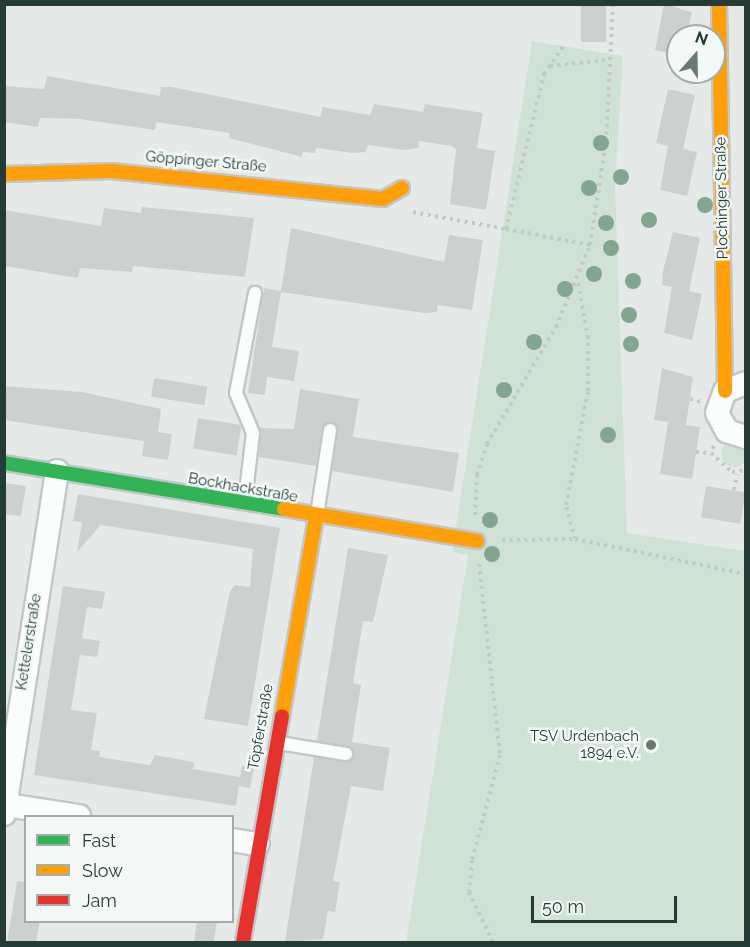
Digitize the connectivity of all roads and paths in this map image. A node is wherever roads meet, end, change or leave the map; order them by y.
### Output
1 (613, 4) edge
2 (719, 4) edge
3 (565, 45) dead end
4 (608, 60) junction
5 (549, 66) junction
6 (4, 174) edge
7 (402, 188) dead end
8 (383, 199) junction
9 (506, 229) junction
10 (590, 245) junction
11 (578, 282) junction
12 (255, 293) dead end
13 (735, 387) edge
14 (721, 425) junction
15 (330, 430) dead end
16 (746, 437) edge
17 (696, 452) dead end
18 (711, 453) junction
19 (4, 463) edge
20 (746, 470) edge
21 (57, 471) junction
22 (737, 474) junction
23 (734, 490) dead end
24 (244, 505) junction
25 (316, 518) junction
26 (575, 539) junction
27 (477, 541) junction
28 (746, 574) edge
29 (15, 653) edge
30 (275, 742) junction
31 (346, 754) dead end
32 (5, 809) edge
33 (68, 815) edge
34 (234, 840) edge
35 (258, 844) junction
36 (243, 942) edge
37 (493, 942) edge

1 - 4 path
2 - 13 street, Plochinger Straße
3 - 5 path
4 - 5 path
4 - 10 path
5 - 9 path
6 - 8 street, Göppinger Straße
7 - 8 street
8 - 9 path
9 - 10 path
10 - 11 path
11 - 26 path
11 - 27 path
12 - 24 lane
13 - 14 street, Plochinger Straße
14 - 16 street
14 - 18 path
15 - 25 lane
17 - 18 path
18 - 22 path
19 - 21 street, Bockhackstraße
20 - 22 path
21 - 24 street, Bockhackstraße
21 - 29 street, Kettelerstraße
22 - 23 path
24 - 25 street, Bockhackstraße
25 - 27 street, Bockhackstraße
25 - 30 street, Töpferstraße
26 - 27 path
26 - 28 path
27 - 37 path
29 - 32 street, Kettelerstraße
30 - 31 lane
30 - 35 street, Töpferstraße
32 - 33 street
34 - 35 street
35 - 36 street, Töpferstraße

